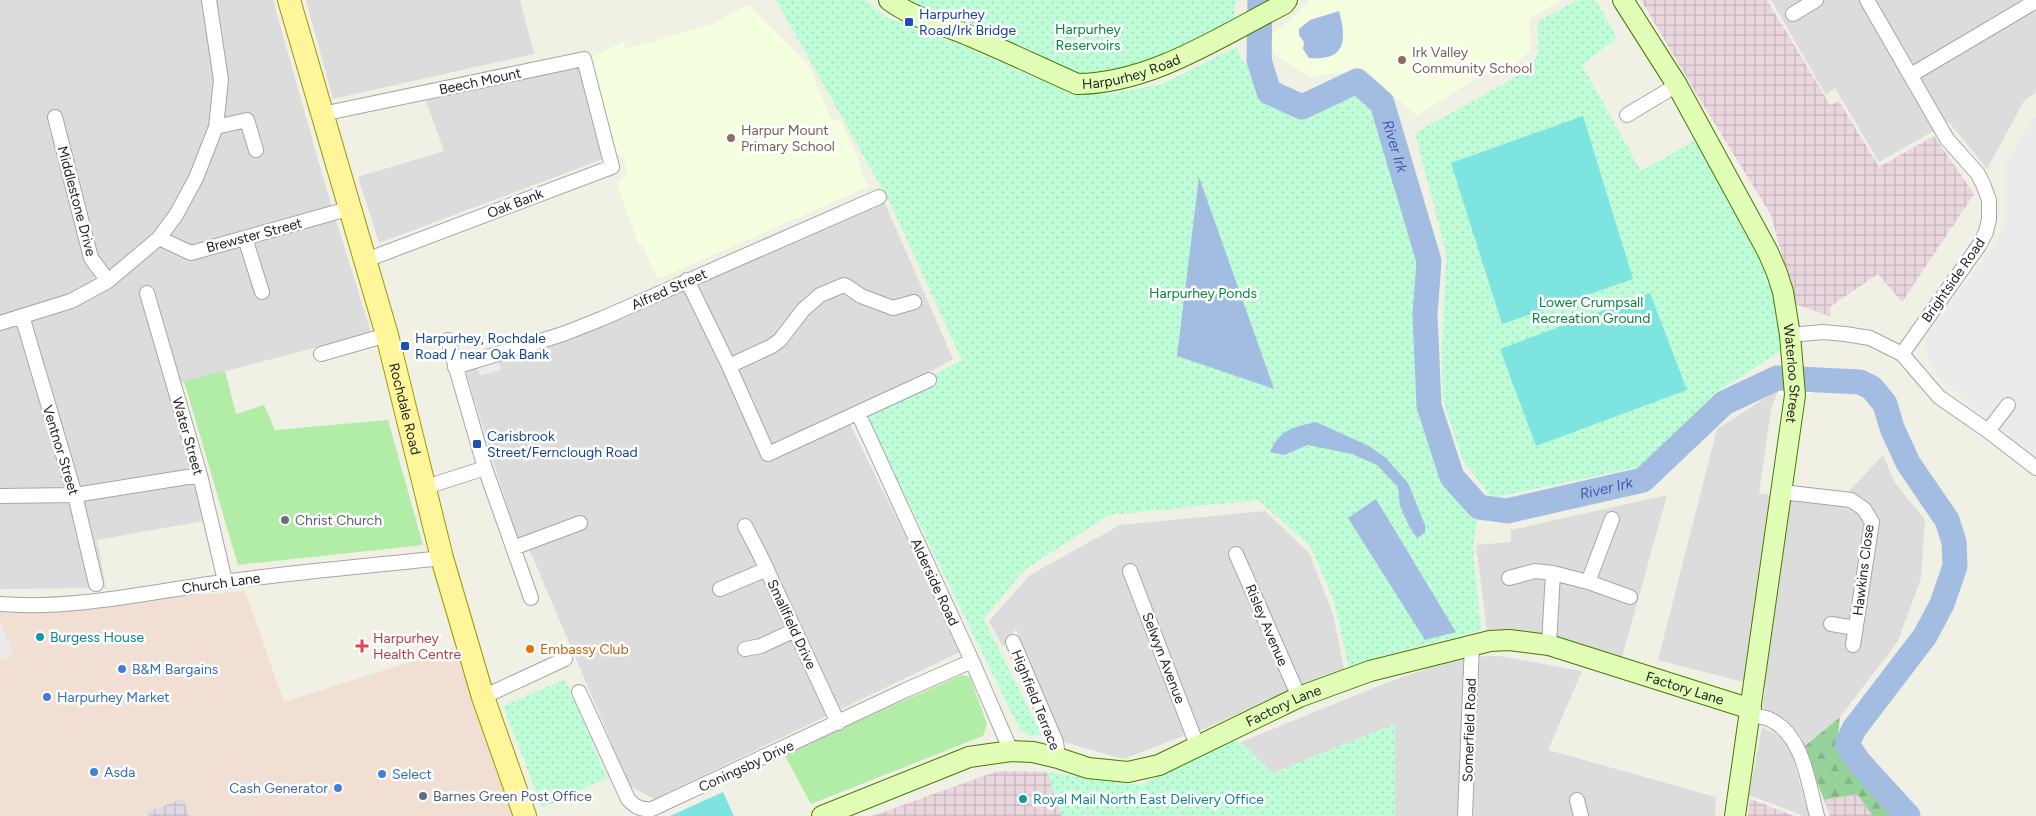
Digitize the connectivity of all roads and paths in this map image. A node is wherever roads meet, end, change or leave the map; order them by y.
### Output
1 (208, 0) edge
2 (289, 0) edge
3 (889, 0) edge
4 (1623, 0) edge
5 (1816, 0) edge
6 (1867, 0) edge
7 (1286, 2) edge
8 (2036, 2) edge
9 (1793, 14) dead end
10 (1911, 75) junction
11 (1677, 85) junction
12 (599, 112) joint
13 (322, 114) junction
14 (1627, 115) dead end
15 (55, 117) dead end
16 (216, 127) junction
17 (256, 150) dead end
18 (879, 197) dead end
19 (351, 208) junction
20 (159, 238) junction
21 (245, 238) junction
22 (366, 260) junction
23 (687, 280) junction
24 (108, 281) junction
25 (262, 292) dead end
26 (147, 293) dead end
27 (914, 302) dead end
28 (22, 316) junction
29 (0, 323) edge
30 (387, 335) junction
31 (1790, 335) junction
32 (448, 340) dead end
33 (321, 354) dead end
34 (1902, 354) junction
35 (729, 366) junction
36 (455, 367) junction
37 (929, 380) dead end
38 (2008, 405) dead end
39 (858, 413) junction
40 (1988, 431) junction
41 (485, 468) junction
42 (2036, 468) edge
43 (200, 475) junction
44 (426, 487) junction
45 (1782, 492) junction
46 (75, 495) junction
47 (0, 496) edge
48 (1612, 519) dead end
49 (580, 523) dead end
50 (745, 526) dead end
51 (513, 548) junction
52 (1236, 554) dead end
53 (442, 558) junction
54 (767, 569) junction
55 (1130, 571) dead end
56 (1553, 574) junction
57 (1509, 578) dead end
58 (225, 581) junction
59 (1588, 582) junction
60 (96, 584) dead end
61 (720, 589) dead end
62 (531, 598) dead end
63 (1630, 598) dead end
64 (0, 604) edge
65 (1831, 624) dead end
66 (1856, 628) junction
67 (795, 630) junction
68 (1013, 642) dead end
69 (1472, 644) junction
70 (1549, 645) junction
71 (1854, 645) dead end
72 (745, 650) dead end
73 (565, 659) dead end
74 (972, 661) junction
75 (579, 692) dead end
76 (483, 697) junction
77 (1298, 697) junction
78 (1751, 712) junction
79 (838, 723) junction
80 (1197, 745) junction
81 (1011, 751) junction
82 (1058, 758) junction
83 (1576, 800) dead end
84 (525, 816) edge
85 (822, 816) edge
86 (1465, 816) edge
87 (1581, 816) edge
88 (1735, 816) edge
89 (1817, 816) edge

1 - 16 street
2 - 13 main road, Rochdale Road
3 - 7 street, Harpurhey Road
4 - 11 street, Waterloo Street
5 - 9 street
6 - 10 street, Brightside Road
8 - 10 street
10 - 34 street, Brightside Road
11 - 14 street
11 - 31 street, Waterloo Street
12 - 13 street, Beech Mount
12 - 22 street, Oak Bank
13 - 19 main road, Rochdale Road
15 - 24 street, Middlestone Drive
16 - 17 street
16 - 20 street
18 - 23 street, Alfred Street
19 - 21 street, Brewster Street
19 - 22 main road, Rochdale Road
20 - 21 street, Brewster Street
20 - 24 street
21 - 25 street
22 - 30 main road, Rochdale Road
23 - 35 street
23 - 36 street, Alfred Street
24 - 28 street
26 - 43 street, Water Street
27 - 35 street
28 - 29 street
28 - 46 street, Ventnor Street
30 - 33 street
30 - 44 main road, Rochdale Road
31 - 34 street
31 - 45 street, Waterloo Street
32 - 36 street
34 - 40 street
35 - 39 street
36 - 41 street
37 - 39 street
38 - 40 street
39 - 74 street, Alderside Road
40 - 42 street
41 - 44 street
41 - 51 street
43 - 46 street
43 - 58 street, Water Street
44 - 53 main road, Rochdale Road
45 - 66 street, Hawkins Close
45 - 78 street, Waterloo Street
46 - 47 street
46 - 60 street, Ventnor Street
48 - 59 street
49 - 51 street
50 - 54 street, Smallfield Drive
51 - 62 street
52 - 77 street, Risley Avenue
53 - 58 street, Church Lane
53 - 76 main road, Rochdale Road
54 - 61 street
54 - 67 street, Smallfield Drive
55 - 80 street, Selwyn Avenue
56 - 57 street
56 - 59 street
56 - 70 street
58 - 64 street, Church Lane
59 - 63 street
65 - 66 street, Hawkins Close
66 - 71 street, Hawkins Close
67 - 72 street
67 - 79 street, Smallfield Drive
68 - 82 street, Highfield Terrace
69 - 70 street, Factory Lane
69 - 77 street, Factory Lane
69 - 86 street, Somerfield Road
70 - 78 street, Factory Lane
73 - 76 street
74 - 79 street, Coningsby Drive
74 - 81 street, Alderside Road
75 - 79 street, Coningsby Drive
76 - 84 main road, Rochdale Road
77 - 80 street, Factory Lane
78 - 88 street, Waterloo Street
78 - 89 street
80 - 82 street, Factory Lane
81 - 82 street, Factory Lane
81 - 85 street, Factory Lane
83 - 87 street

